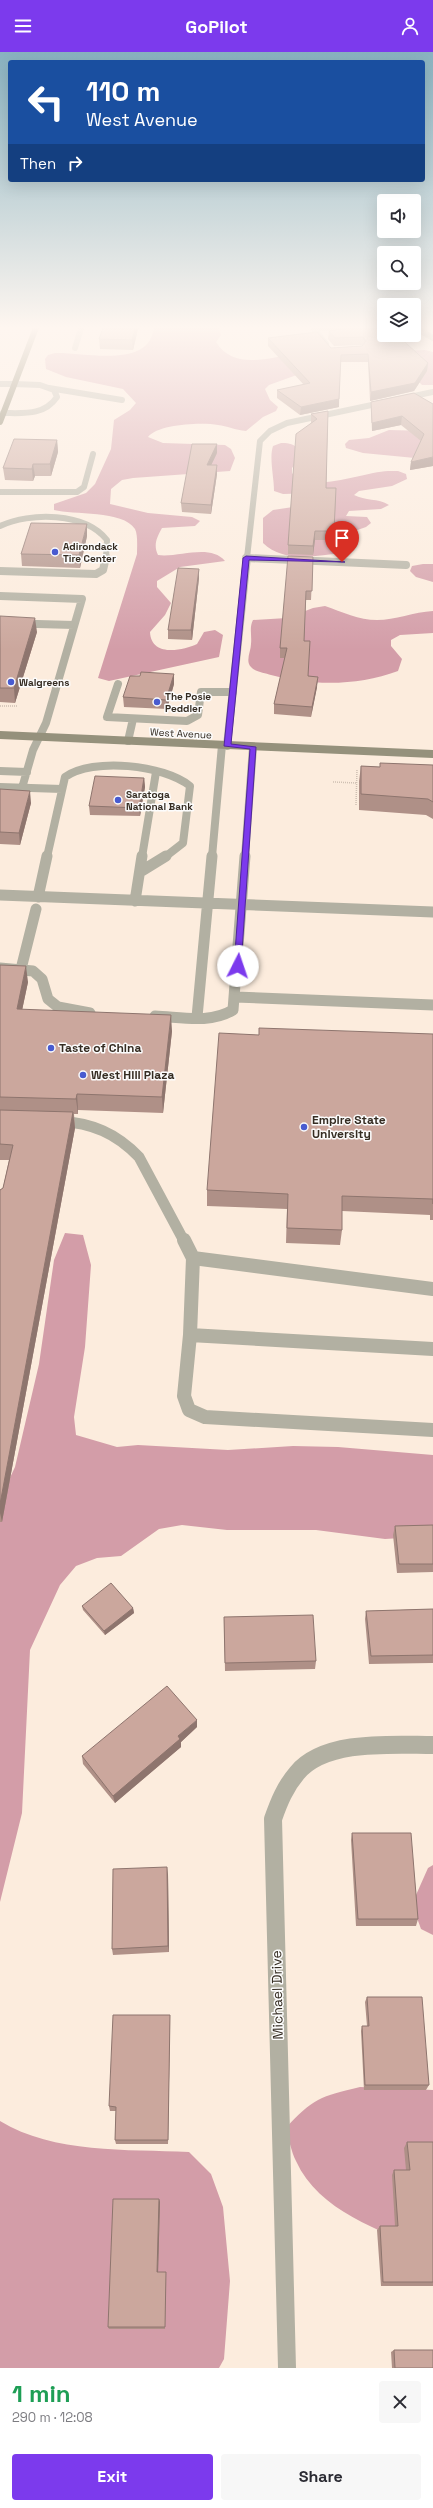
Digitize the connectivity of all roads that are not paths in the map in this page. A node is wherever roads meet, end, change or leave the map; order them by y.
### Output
1 (269, 433) edge
2 (93, 454) dead end
3 (0, 492) edge
4 (0, 526) edge
5 (246, 558) junction
6 (406, 565) dead end
7 (0, 571) edge
8 (0, 596) edge
9 (0, 622) edge
10 (74, 625) junction
11 (118, 684) dead end
12 (233, 692) junction
13 (133, 719) junction
14 (0, 735) edge
15 (40, 737) junction
16 (128, 741) junction
17 (225, 746) junction
18 (253, 747) junction
19 (433, 754) edge
20 (0, 771) edge
21 (27, 772) junction
22 (156, 772) junction
23 (0, 788) edge
24 (22, 788) junction
25 (62, 789) junction
26 (140, 872) junction
27 (0, 895) edge
28 (38, 897) junction
29 (135, 901) junction
30 (209, 904) junction
31 (242, 905) junction
32 (36, 909) dead end
33 (433, 912) edge
34 (0, 968) edge
35 (21, 969) junction
36 (235, 997) junction
37 (433, 1005) edge
38 (98, 1014) edge
39 (144, 1015) edge
40 (197, 1017) junction
41 (45, 1120) edge
42 (193, 1258) junction
43 (433, 1289) edge
44 (190, 1335) junction
45 (433, 1348) edge
46 (433, 1430) edge
47 (433, 1745) edge
48 (287, 2368) edge

1 - 5 street
2 - 3 street
4 - 7 street
5 - 6 street
5 - 12 street
8 - 10 street
9 - 10 street
10 - 15 street
11 - 13 street
12 - 13 street
12 - 17 street
13 - 16 street
14 - 15 street, West Avenue
15 - 16 street, West Avenue
15 - 21 street
16 - 17 street, West Avenue
17 - 18 street, West Avenue
17 - 30 street
18 - 19 street, West Avenue
18 - 31 street
20 - 21 street
21 - 24 street
22 - 25 street
22 - 26 street
22 - 26 street
23 - 24 street
24 - 25 street
25 - 28 street
26 - 29 street
27 - 28 street
28 - 29 street
29 - 30 street
30 - 31 street
30 - 40 street
31 - 33 street
31 - 36 street
32 - 35 street
34 - 35 street
35 - 38 street
36 - 37 street
36 - 40 street
39 - 40 street
41 - 42 street
42 - 43 street
42 - 44 street
44 - 45 street
44 - 46 street
47 - 48 street, Michael Drive

